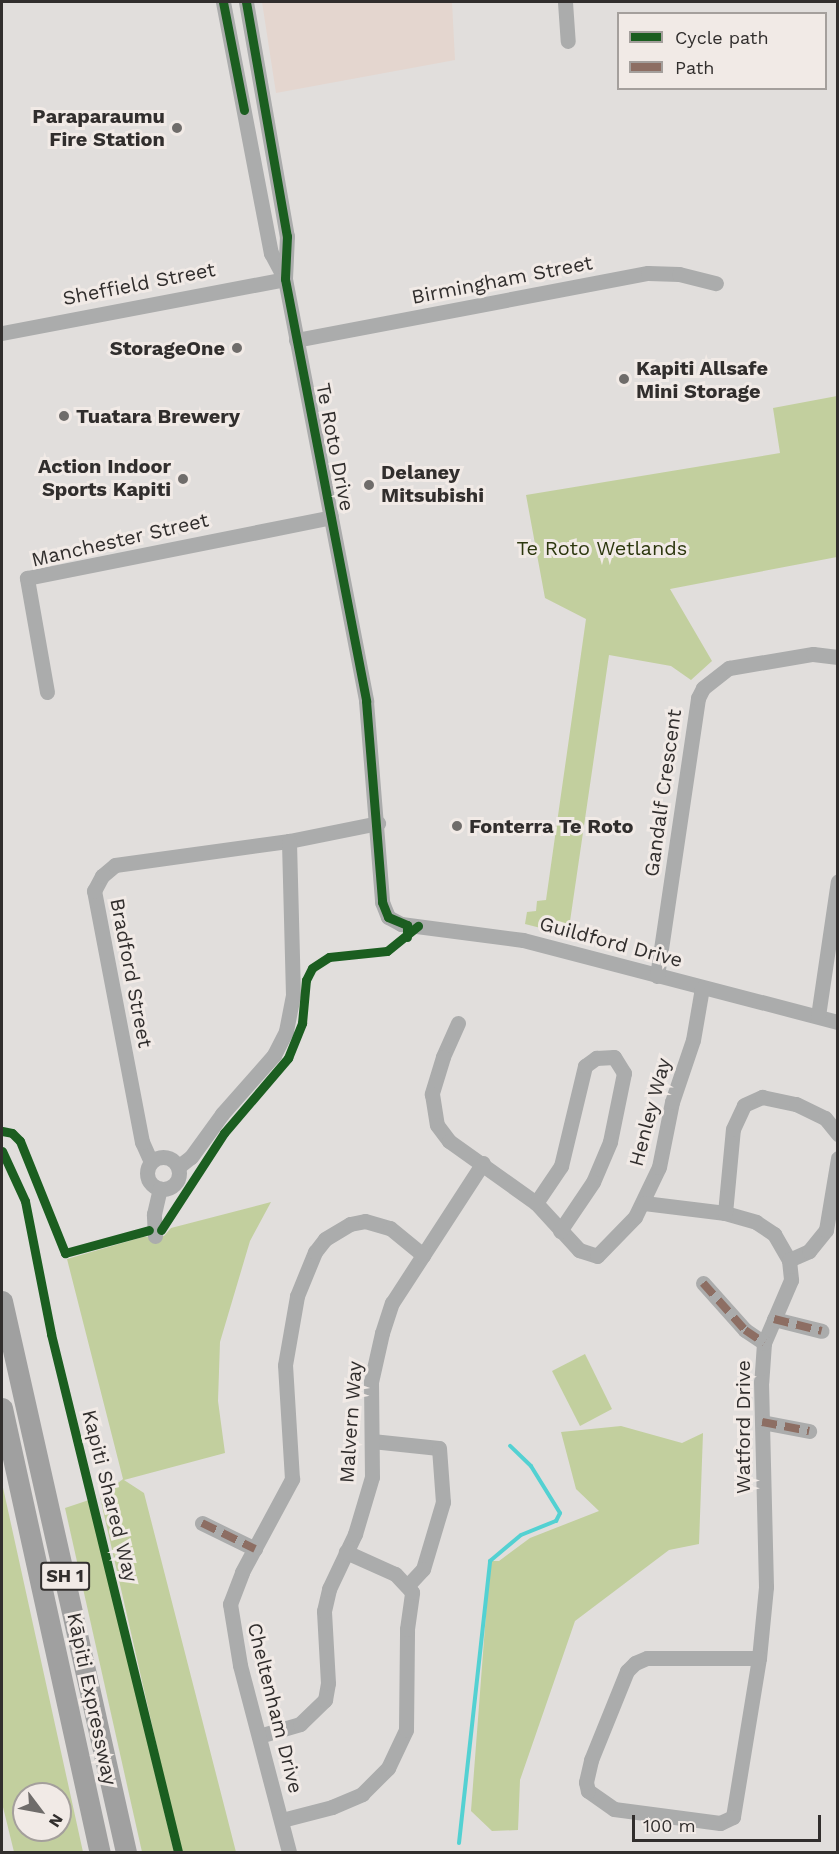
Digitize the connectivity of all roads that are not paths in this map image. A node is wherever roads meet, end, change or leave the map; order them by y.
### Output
1 (223, 2) edge
2 (246, 2) edge
3 (565, 2) edge
4 (568, 41) dead end
5 (264, 106) junction
6 (244, 110) junction
7 (285, 279) junction
8 (716, 282) dead end
9 (2, 333) edge
10 (297, 340) junction
11 (330, 517) junction
12 (837, 657) edge
13 (47, 692) dead end
14 (378, 824) junction
15 (289, 841) junction
16 (837, 882) edge
17 (382, 902) joint
18 (657, 976) junction
19 (702, 988) junction
20 (818, 1016) junction
21 (837, 1022) edge
22 (458, 1023) dead end
23 (837, 1134) edge
24 (837, 1158) edge
25 (151, 1162) junction
26 (483, 1163) junction
27 (178, 1167) junction
28 (160, 1189) junction
29 (536, 1203) junction
30 (644, 1203) junction
31 (725, 1214) junction
32 (560, 1231) junction
33 (155, 1236) dead end
34 (423, 1255) junction
35 (789, 1260) junction
36 (703, 1283) dead end
37 (2, 1300) edge
38 (774, 1319) junction
39 (822, 1331) dead end
40 (764, 1343) junction
41 (2, 1408) edge
42 (762, 1422) junction
43 (809, 1431) dead end
44 (372, 1442) junction
45 (202, 1523) dead end
46 (255, 1550) junction
47 (346, 1552) junction
48 (408, 1585) junction
49 (759, 1658) junction
50 (259, 1736) junction
51 (282, 1820) junction
52 (100, 1852) edge
53 (126, 1852) edge
54 (289, 1852) edge

1 - 6 street, Te Roto Drive
2 - 5 street, Te Roto Drive
3 - 4 street
5 - 6 street
5 - 7 street, Te Roto Drive
6 - 7 street, Te Roto Drive
7 - 9 street, Sheffield Street
7 - 10 street, Te Roto Drive
8 - 10 street, Birmingham Street
10 - 11 street, Te Roto Drive
11 - 13 street, Manchester Street
11 - 14 street, Te Roto Drive
12 - 18 street, Gandalf Crescent
14 - 15 street, Bradford Street
14 - 17 street, Te Roto Drive
15 - 25 street, Bradford Street
15 - 27 street
16 - 20 street
17 - 18 street, Guildford Drive
18 - 19 street, Guildford Drive
19 - 20 street, Guildford Drive
19 - 30 street, Henley Way
20 - 21 street, Guildford Drive
22 - 26 street
23 - 31 street
24 - 35 street
25 - 27 street
25 - 28 street, Bradford Street
26 - 29 street
26 - 34 street, Malvern Way
27 - 28 street
28 - 33 street
29 - 32 street
29 - 32 street
30 - 31 street
30 - 32 street, Henley Way
31 - 35 street
34 - 44 street, Malvern Way
34 - 46 street, Cheltenham Drive
35 - 38 street, Watford Drive
36 - 40 street
37 - 53 highway, Kāpiti Expressway / SH 1
38 - 39 street
38 - 40 street, Watford Drive
40 - 42 street, Watford Drive
41 - 52 highway, Kāpiti Expressway / SH 1
42 - 43 street
42 - 49 street, Watford Drive
44 - 47 street, Malvern Way
44 - 48 street
45 - 46 street
46 - 50 street, Cheltenham Drive
47 - 48 street
47 - 50 street, Malvern Way
48 - 51 street
49 - 49 street, Watford Drive
50 - 51 street, Cheltenham Drive
51 - 54 street, Cheltenham Drive

